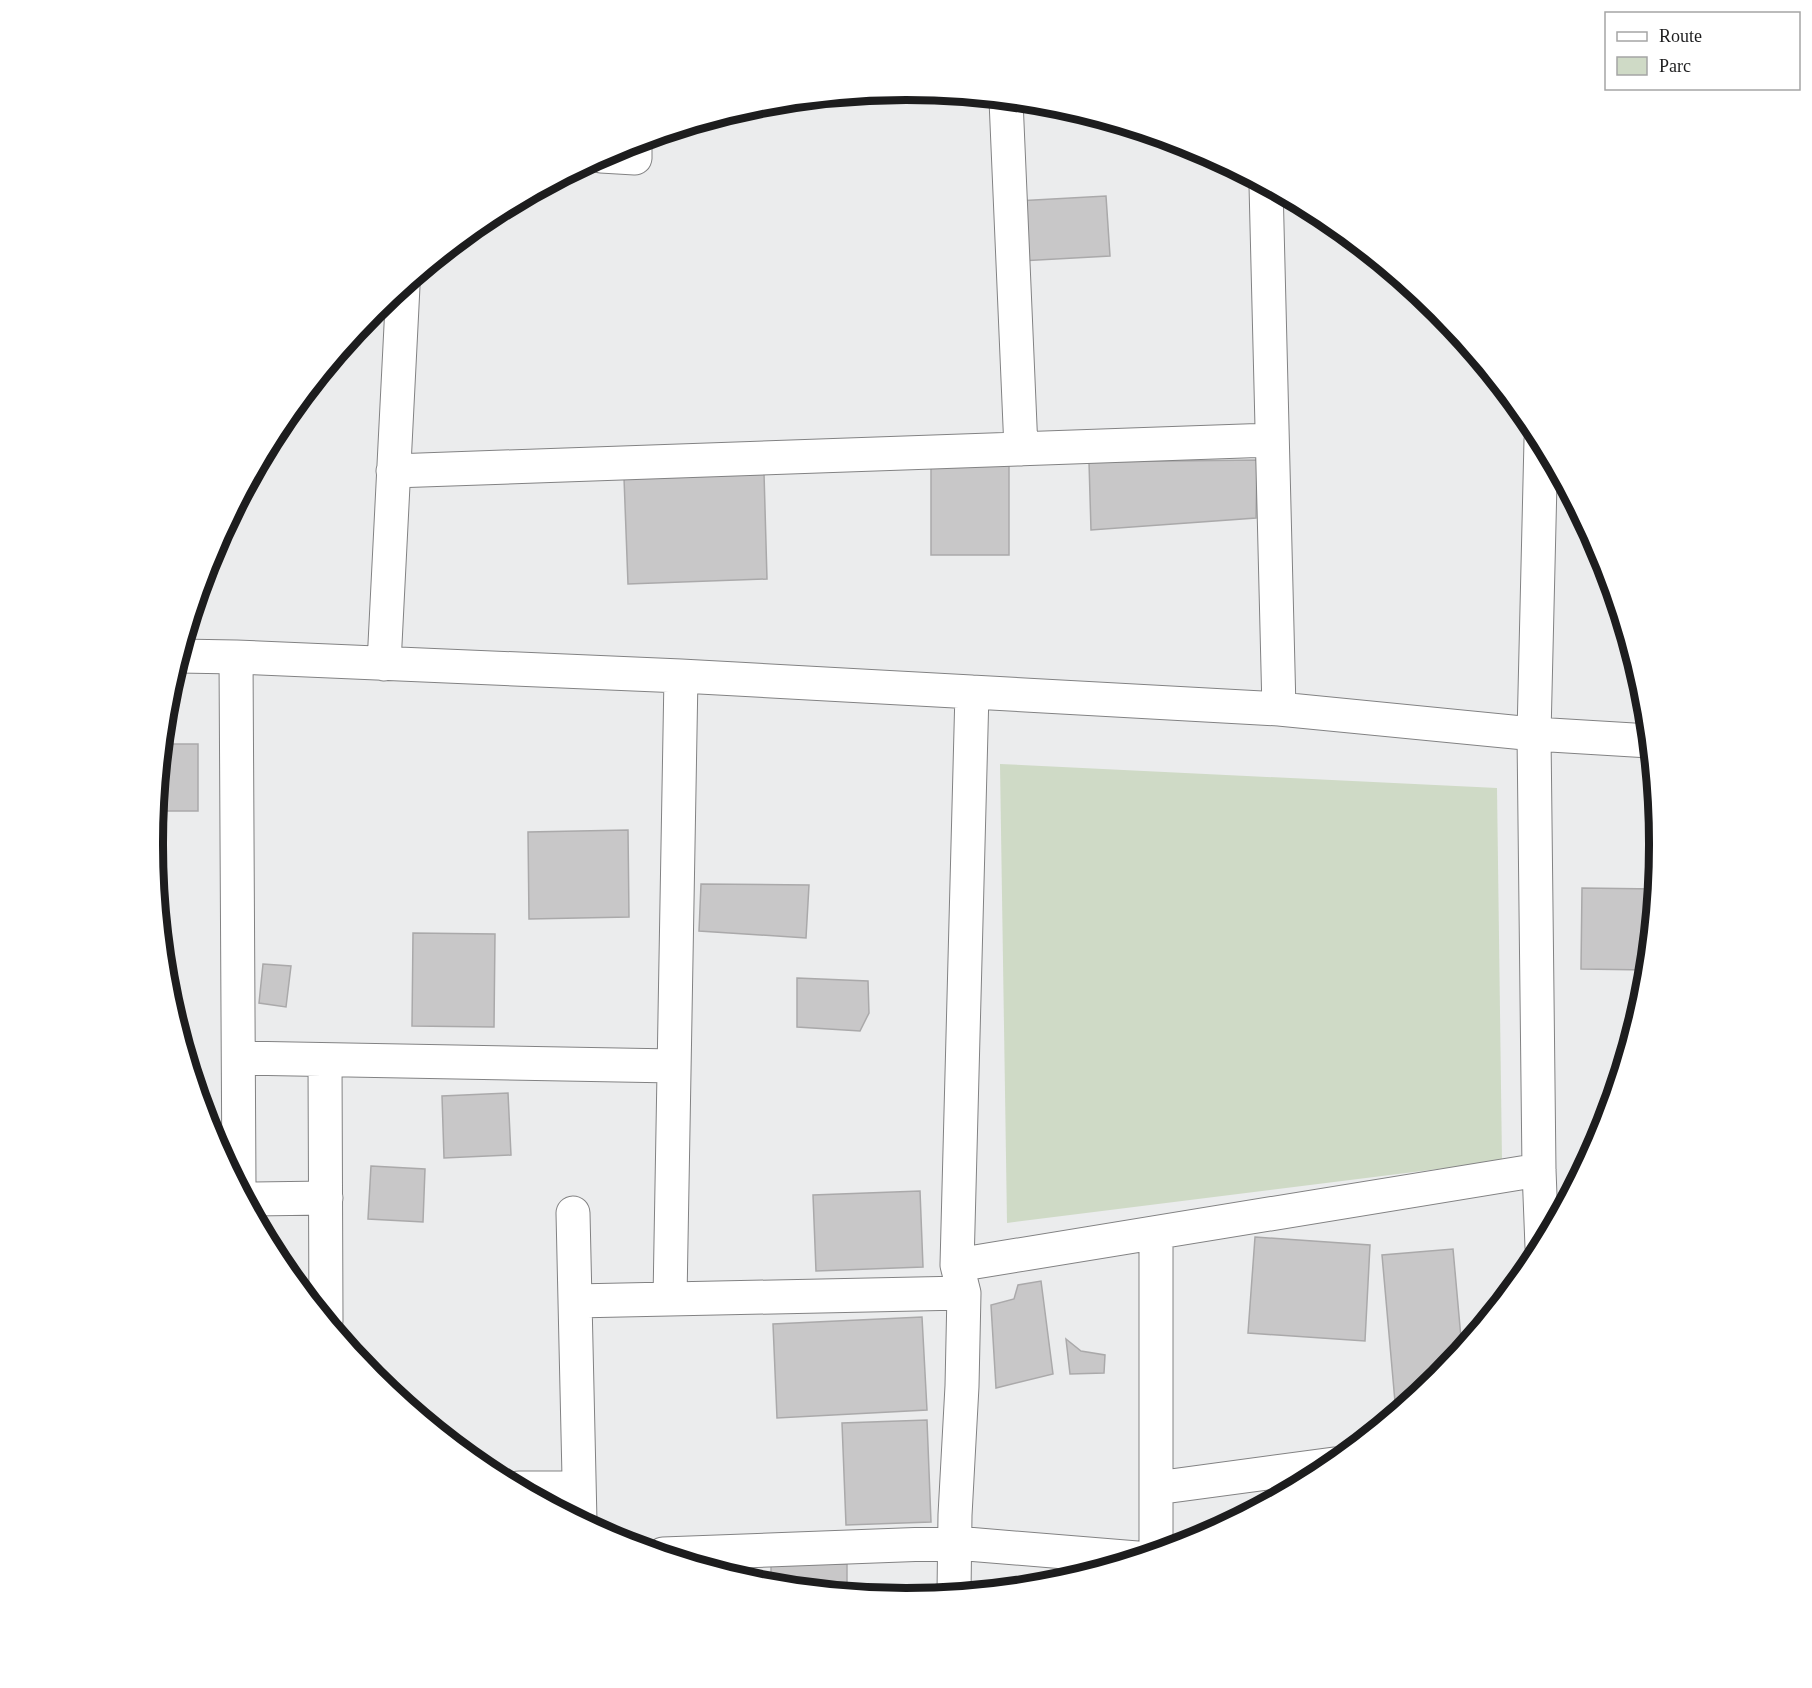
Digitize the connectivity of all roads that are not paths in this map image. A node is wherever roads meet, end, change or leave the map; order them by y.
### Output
1 (1006, 108) edge
2 (635, 152) edge
3 (621, 157) edge
4 (1266, 194) edge
5 (402, 297) edge
6 (1272, 440) junction
7 (1021, 449) junction
8 (1541, 457) edge
9 (393, 471) junction
10 (187, 656) edge
11 (236, 657) junction
12 (384, 664) junction
13 (681, 676) junction
14 (972, 692) junction
15 (1279, 709) junction
16 (1534, 734) junction
17 (1642, 741) edge
18 (238, 1058) junction
19 (325, 1060) junction
20 (674, 1066) junction
21 (1539, 1170) junction
22 (239, 1173) edge
23 (326, 1198) junction
24 (253, 1199) edge
25 (573, 1214) dead end
26 (1541, 1230) edge
27 (1156, 1233) junction
28 (960, 1279) junction
29 (670, 1299) junction
30 (575, 1301) junction
31 (327, 1310) edge
32 (1311, 1467) edge
33 (534, 1488) edge
34 (579, 1488) junction
35 (1156, 1488) junction
36 (580, 1512) edge
37 (955, 1543) junction
38 (1156, 1544) edge
39 (684, 1553) edge
40 (1117, 1556) edge
41 (954, 1586) edge

1 - 7 street
2 - 3 street
4 - 6 street
5 - 9 street
6 - 7 street
6 - 15 street
7 - 9 street
8 - 16 street
9 - 12 street
10 - 11 street
11 - 12 street
11 - 18 street
12 - 13 street
13 - 14 street
13 - 20 street
14 - 15 street
14 - 28 street
15 - 16 street
16 - 17 street
16 - 21 street
18 - 19 street
18 - 22 street
19 - 20 street
19 - 23 street
20 - 29 street
21 - 26 street
21 - 27 street
23 - 24 street
23 - 31 street
25 - 30 street
27 - 28 street
27 - 35 street
28 - 29 street
28 - 37 street
29 - 30 street
30 - 34 street
32 - 35 street
33 - 34 street
34 - 36 street
35 - 38 street
37 - 39 street
37 - 40 street
37 - 41 street

